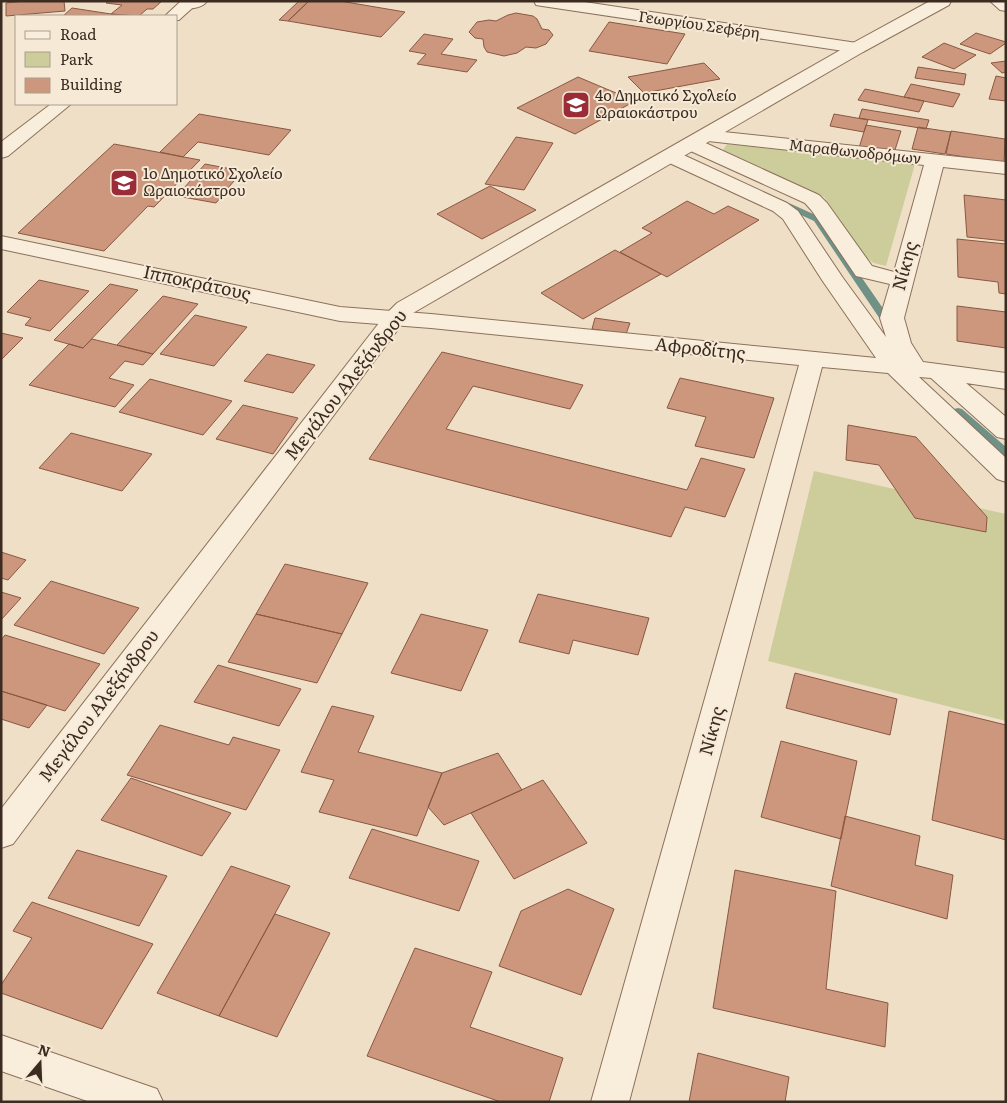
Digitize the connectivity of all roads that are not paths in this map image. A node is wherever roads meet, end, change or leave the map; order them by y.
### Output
1 (542, 1) edge
2 (943, 1) edge
3 (998, 1) edge
4 (193, 2) edge
5 (1006, 6) edge
6 (175, 15) edge
7 (856, 48) junction
8 (61, 105) edge
9 (698, 140) junction
10 (1, 152) edge
11 (670, 156) junction
12 (935, 160) junction
13 (1006, 168) edge
14 (1, 242) edge
15 (901, 280) junction
16 (394, 319) junction
17 (812, 360) junction
18 (916, 370) junction
19 (1006, 381) edge
20 (1006, 431) edge
21 (1006, 473) edge
22 (1, 834) edge
23 (1, 1052) edge
24 (144, 1102) edge
25 (610, 1102) edge

1 - 7 street, Γεωργίου Σεφέρη
2 - 7 street, Μεγάλου Αλεξάνδρου
3 - 5 street
4 - 6 street
7 - 9 street, Μεγάλου Αλεξάνδρου
8 - 10 street
9 - 11 street, Μεγάλου Αλεξάνδρου
9 - 12 street, Μαραθωνοδρόμων
9 - 15 street
11 - 16 street, Μεγάλου Αλεξάνδρου
11 - 18 street
12 - 13 street, Μαραθωνοδρόμων
12 - 15 street, Νίκης
14 - 16 street, Ιπποκράτους
15 - 18 street, Νίκης
16 - 17 street, Αφροδίτης
16 - 22 street, Μεγάλου Αλεξάνδρου
17 - 18 street, Αφροδίτης
17 - 25 street, Νίκης
18 - 19 street, Αφροδίτης
18 - 20 street
18 - 21 street
23 - 24 street

